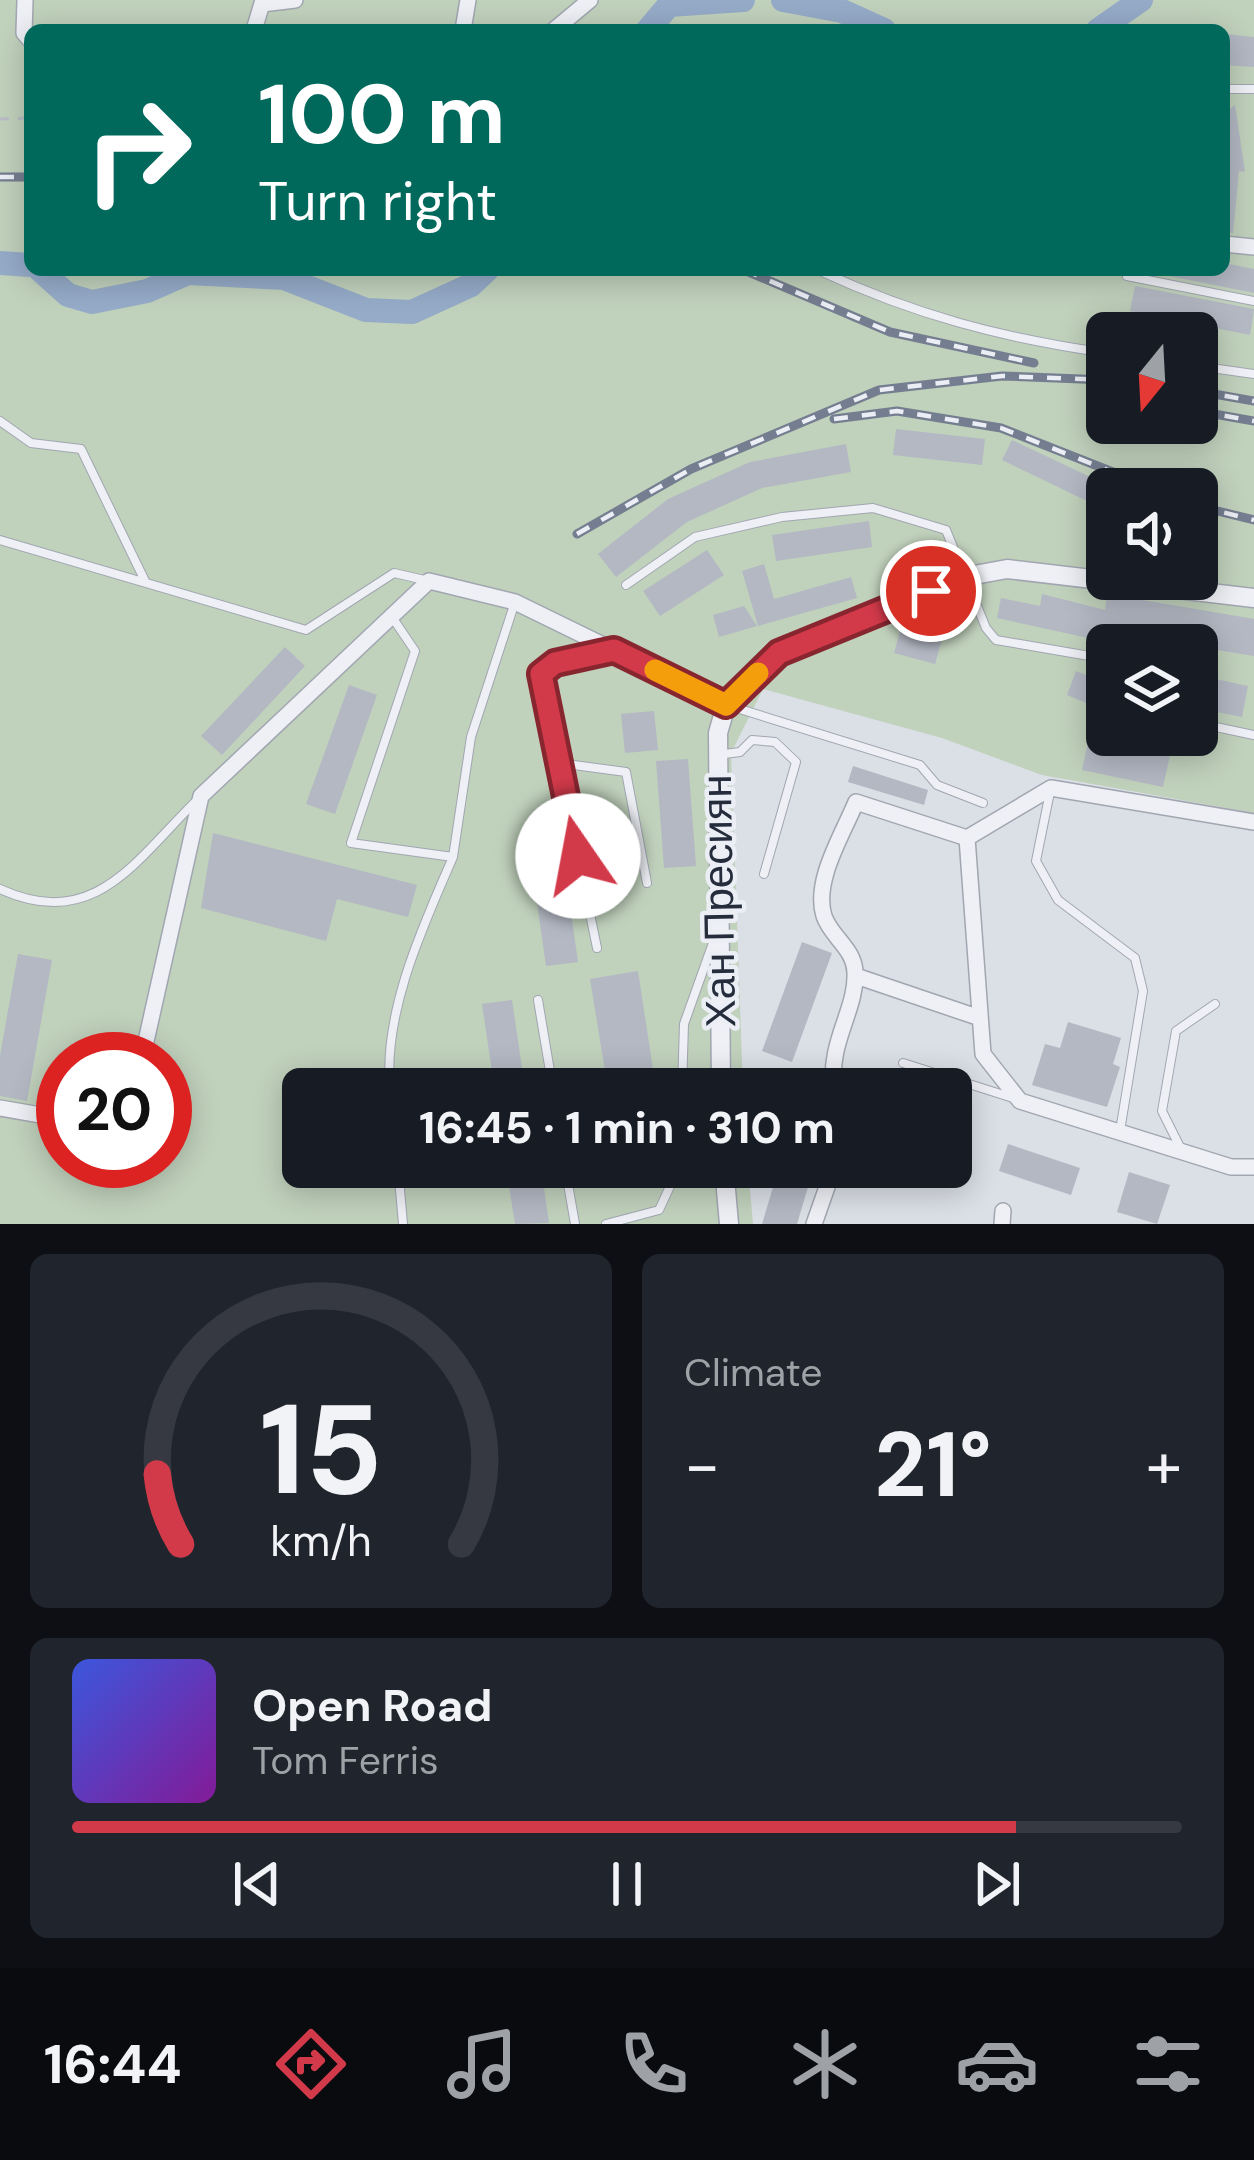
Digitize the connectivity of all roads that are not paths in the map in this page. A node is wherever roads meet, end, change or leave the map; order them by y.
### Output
1 (295, 0) edge
2 (590, 0) edge
3 (262, 2) edge
4 (561, 24) edge
5 (831, 276) edge
6 (1127, 277) dead end
7 (1254, 301) edge
8 (1086, 350) edge
9 (1218, 369) edge
10 (1254, 374) edge
11 (0, 421) edge
12 (0, 540) edge
13 (969, 576) junction
14 (429, 580) junction
15 (146, 583) junction
16 (626, 585) dead end
17 (1254, 598) edge
18 (515, 602) junction
19 (392, 616) junction
20 (614, 650) junction
21 (1086, 655) edge
22 (726, 705) junction
23 (1218, 727) edge
24 (1254, 735) edge
25 (717, 755) junction
26 (560, 763) junction
27 (1051, 788) junction
28 (201, 796) junction
29 (983, 803) dead end
30 (1254, 822) edge
31 (967, 838) junction
32 (453, 857) junction
33 (764, 874) dead end
34 (647, 884) dead end
35 (0, 890) edge
36 (717, 930) junction
37 (597, 948) dead end
38 (856, 976) junction
39 (538, 1000) dead end
40 (1215, 1004) dead end
41 (980, 1018) junction
42 (148, 1032) edge
43 (903, 1063) dead end
44 (388, 1068) edge
45 (549, 1068) edge
46 (682, 1068) edge
47 (720, 1068) edge
48 (831, 1068) edge
49 (1020, 1101) junction
50 (0, 1108) edge
51 (36, 1114) edge
52 (1120, 1132) junction
53 (1183, 1152) junction
54 (1254, 1167) edge
55 (400, 1188) edge
56 (568, 1188) edge
57 (669, 1188) edge
58 (726, 1188) edge
59 (827, 1188) edge
60 (403, 1224) edge
61 (574, 1224) edge
62 (606, 1224) edge
63 (729, 1224) edge
64 (814, 1224) edge

1 - 3 street
2 - 4 street
5 - 8 lane
6 - 7 lane
9 - 10 lane
11 - 15 lane
12 - 15 lane
13 - 16 lane
13 - 17 street
13 - 21 lane
13 - 22 street
14 - 15 lane
14 - 18 street
14 - 19 street
18 - 20 street
18 - 32 lane
19 - 28 street
19 - 32 lane
20 - 22 street
20 - 26 lane
22 - 25 street, Хан Пресиян
22 - 29 lane
23 - 24 lane
25 - 33 lane
25 - 36 street, Хан Пресиян
26 - 34 lane
26 - 37 lane
27 - 30 street
27 - 31 street
27 - 52 lane
28 - 35 lane
28 - 42 street
31 - 38 street
31 - 41 street
32 - 44 lane
36 - 46 lane
36 - 47 street, Хан Пресиян
38 - 41 street
38 - 48 street
39 - 45 lane
40 - 53 lane
41 - 49 street
43 - 49 lane
49 - 52 street
50 - 51 street
52 - 53 street
53 - 54 street
55 - 60 lane
56 - 61 lane
57 - 62 lane
58 - 63 street
59 - 64 street

